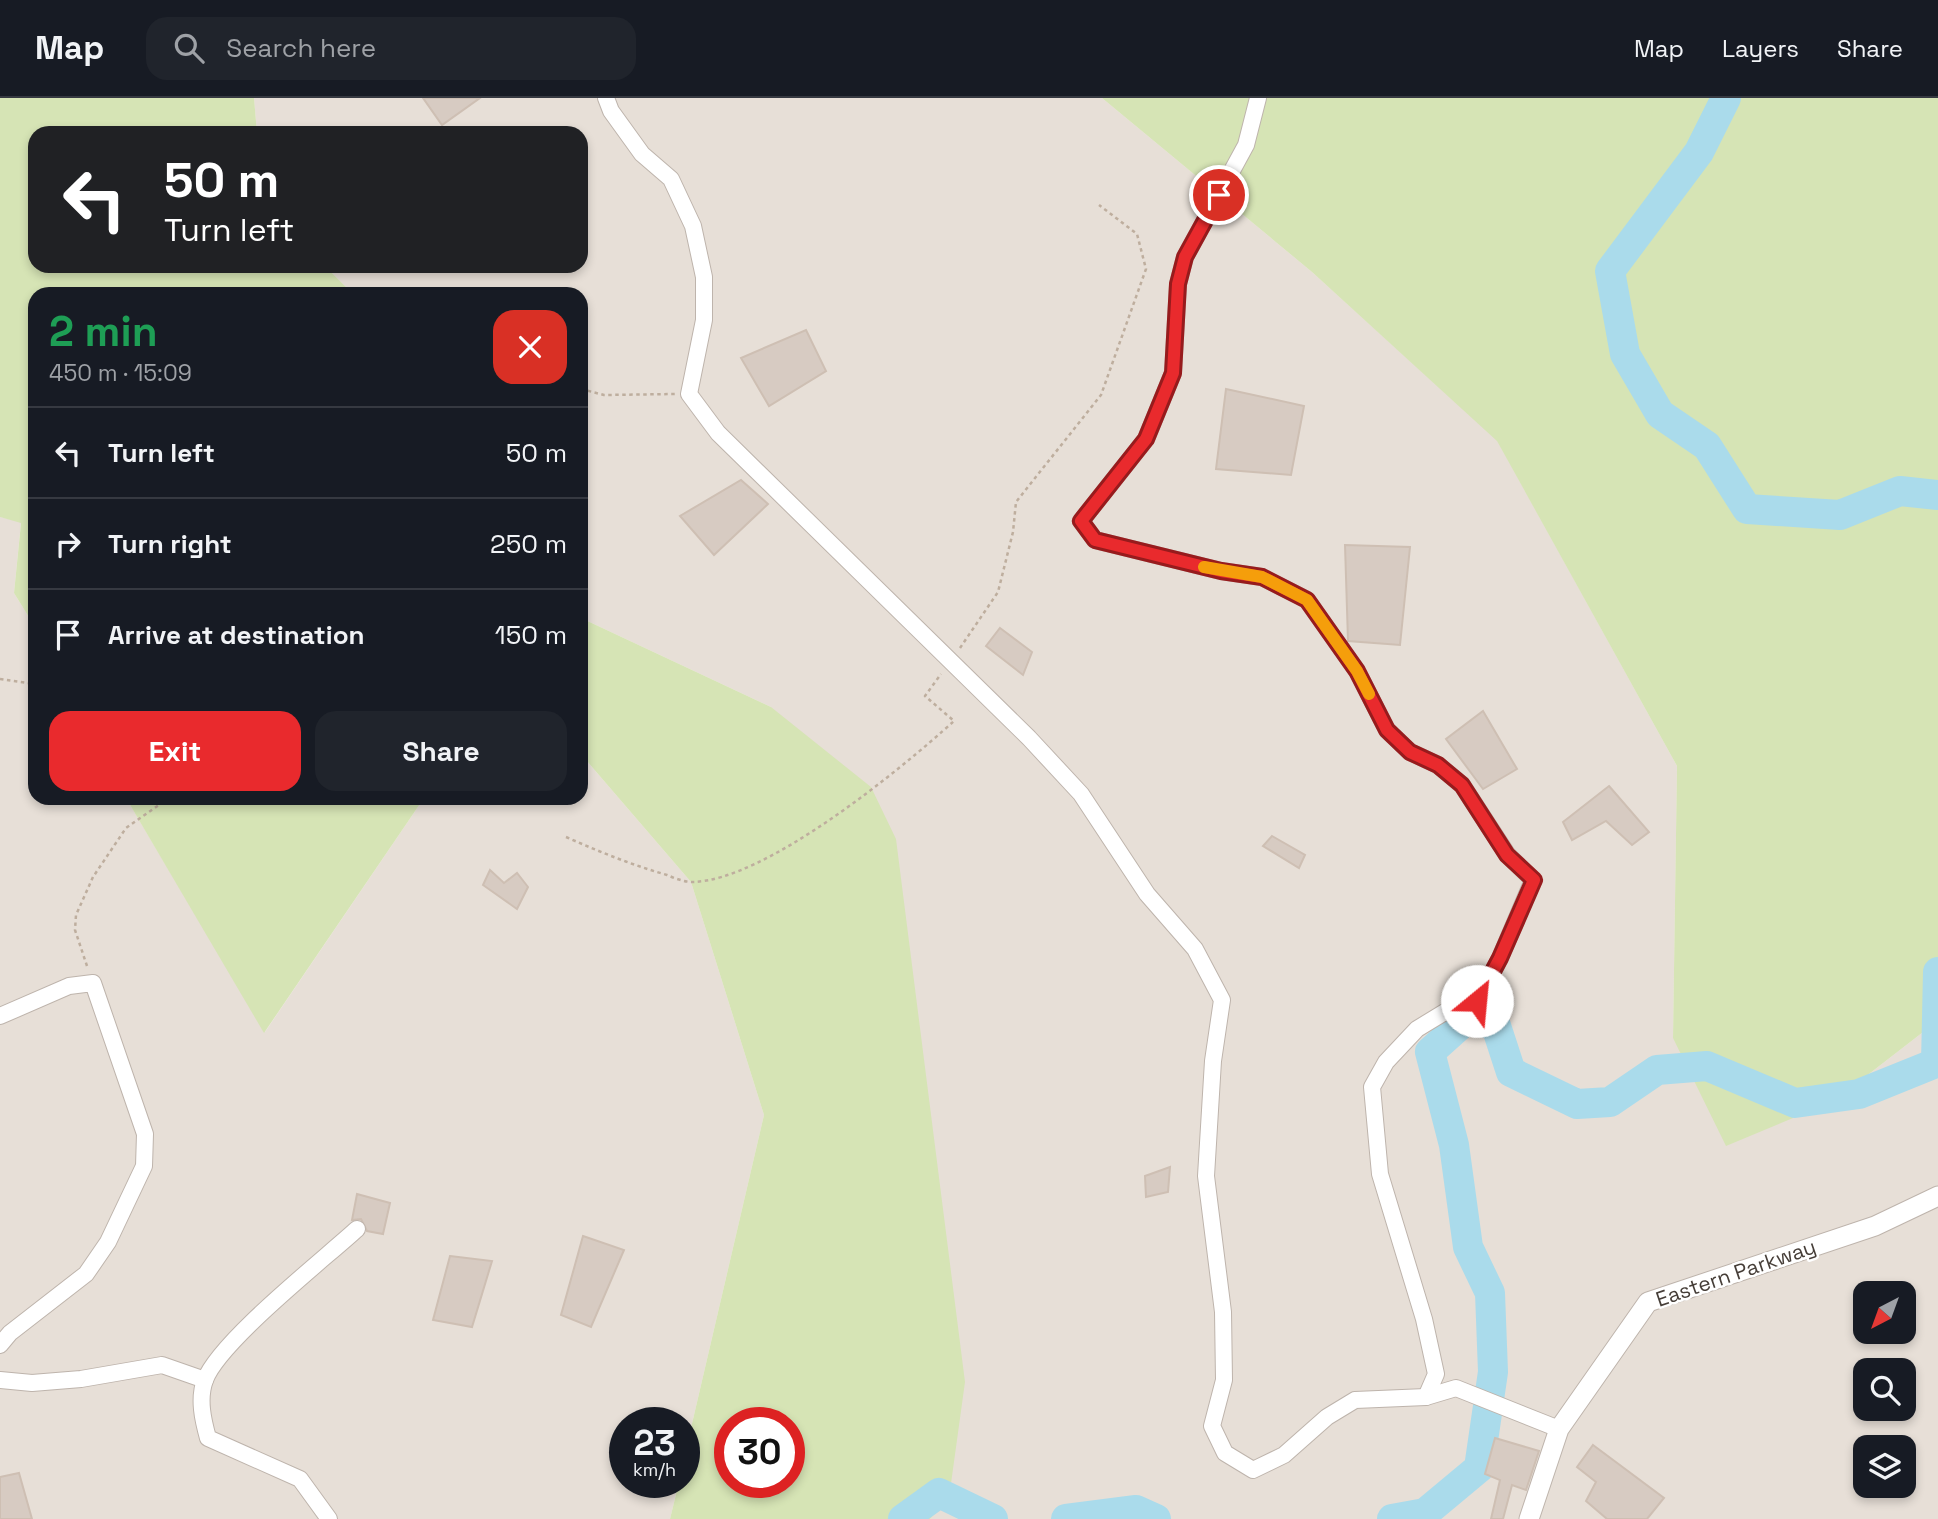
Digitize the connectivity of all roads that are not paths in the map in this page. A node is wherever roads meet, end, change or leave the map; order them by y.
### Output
1 (606, 98) edge
2 (1258, 98) edge
3 (0, 1016) edge
4 (1938, 1196) edge
5 (357, 1229) dead end
6 (0, 1345) edge
7 (0, 1380) edge
8 (205, 1380) junction
9 (1426, 1396) junction
10 (1559, 1429) junction
11 (329, 1519) edge
12 (1529, 1519) edge

1 - 9 street
2 - 9 street
3 - 6 street
4 - 10 street, Eastern Parkway
5 - 8 street
7 - 8 street
8 - 11 street
9 - 10 street
10 - 12 street, Eastern Parkway

